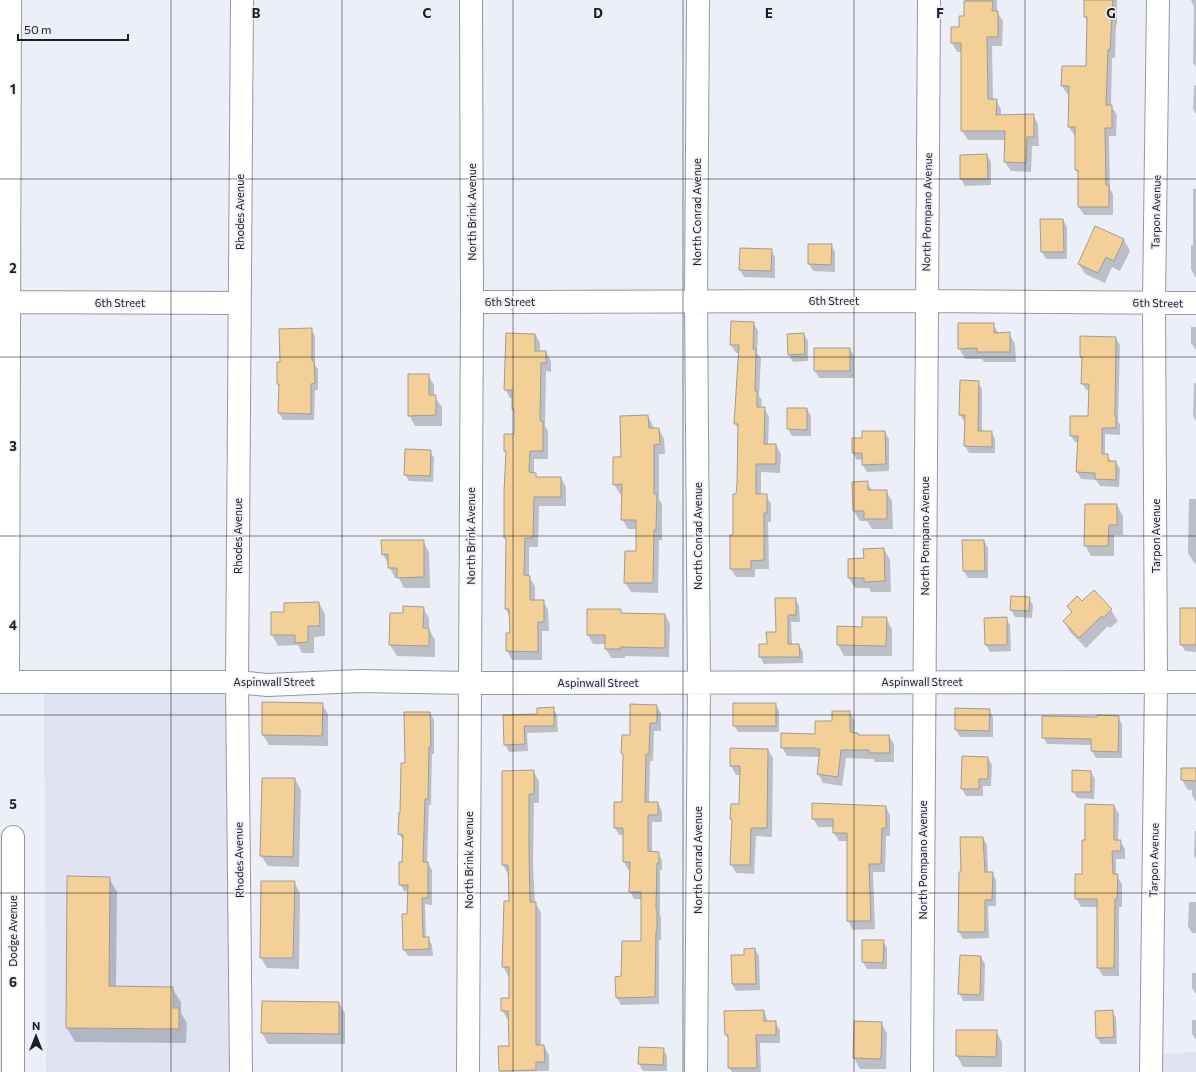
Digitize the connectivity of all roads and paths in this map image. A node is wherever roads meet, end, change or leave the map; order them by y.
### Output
1 (10, 0) edge
2 (242, 0) edge
3 (471, 0) edge
4 (698, 0) edge
5 (929, 0) edge
6 (1158, 0) edge
7 (696, 301) junction
8 (926, 301) junction
9 (4, 302) edge
10 (472, 302) junction
11 (1154, 302) junction
12 (239, 303) junction
13 (1196, 303) edge
14 (4, 682) edge
15 (238, 682) junction
16 (699, 682) junction
17 (925, 682) junction
18 (1156, 682) junction
19 (1196, 682) edge
20 (470, 683) junction
21 (13, 837) dead end
22 (12, 1072) edge
23 (241, 1072) edge
24 (468, 1072) edge
25 (696, 1072) edge
26 (922, 1072) edge
27 (1151, 1072) edge

1 - 9 street
2 - 12 street, Rhodes Avenue
3 - 10 street, North Brink Avenue
4 - 7 street, North Conrad Avenue
5 - 8 street, North Pompano Avenue
6 - 11 street, Tarpon Avenue
7 - 8 street, 6th Street
7 - 10 street, 6th Street
7 - 16 street, North Conrad Avenue
8 - 11 street, 6th Street
8 - 17 street, North Pompano Avenue
9 - 12 street, 6th Street
9 - 14 street
10 - 20 street, North Brink Avenue
11 - 13 street, 6th Street
11 - 18 street, Tarpon Avenue
12 - 15 street, Rhodes Avenue
14 - 15 street, Aspinwall Street
15 - 20 street, Aspinwall Street
15 - 23 street, Rhodes Avenue
16 - 17 street, Aspinwall Street
16 - 20 street, Aspinwall Street
16 - 25 street, North Conrad Avenue
17 - 18 street, Aspinwall Street
17 - 26 street, North Pompano Avenue
18 - 19 street, Aspinwall Street
18 - 27 street, Tarpon Avenue
20 - 24 street, North Brink Avenue
21 - 22 street, Dodge Avenue

